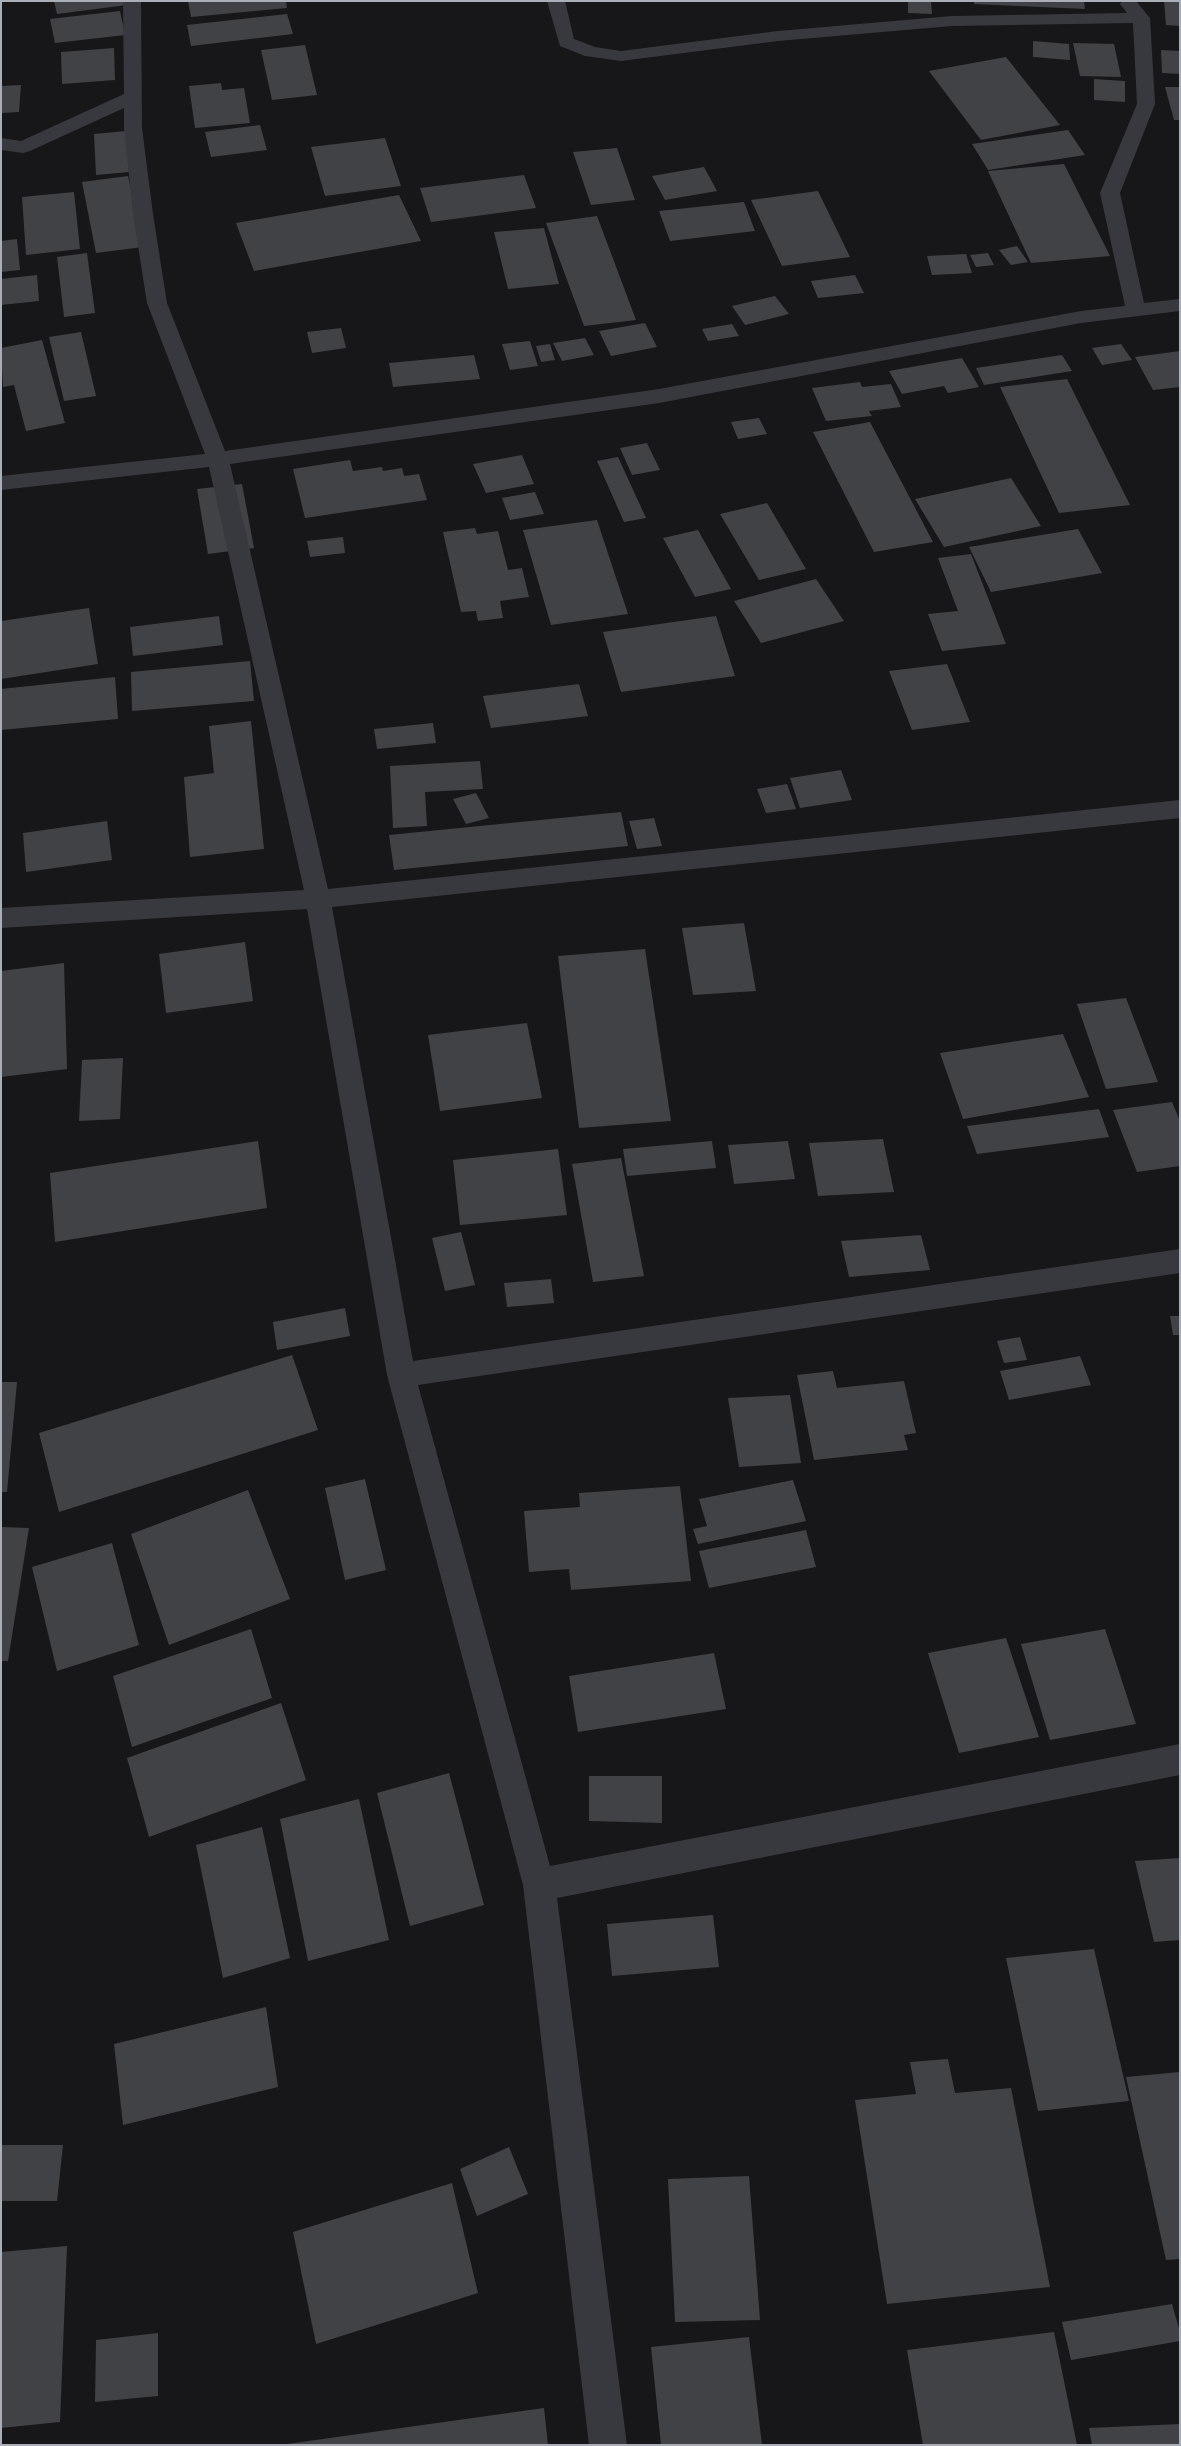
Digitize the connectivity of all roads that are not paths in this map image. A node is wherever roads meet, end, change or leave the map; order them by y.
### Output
1 (132, 1) edge
2 (556, 1) edge
3 (1126, 1) edge
4 (1141, 18) junction
5 (133, 97) junction
6 (1, 144) edge
7 (1180, 305) edge
8 (1136, 310) junction
9 (218, 459) junction
10 (1, 483) edge
11 (1180, 809) edge
12 (318, 899) junction
13 (1, 918) edge
14 (1180, 1261) edge
15 (401, 1375) junction
16 (1180, 1759) edge
17 (539, 1885) junction
18 (608, 2445) edge

1 - 5 street
2 - 4 street
3 - 4 street
4 - 8 street
5 - 6 street
5 - 9 street
7 - 8 street
8 - 9 street
9 - 10 street
9 - 12 street
11 - 12 street
12 - 13 street
12 - 15 street
14 - 15 street
15 - 17 street
16 - 17 street
17 - 18 street

